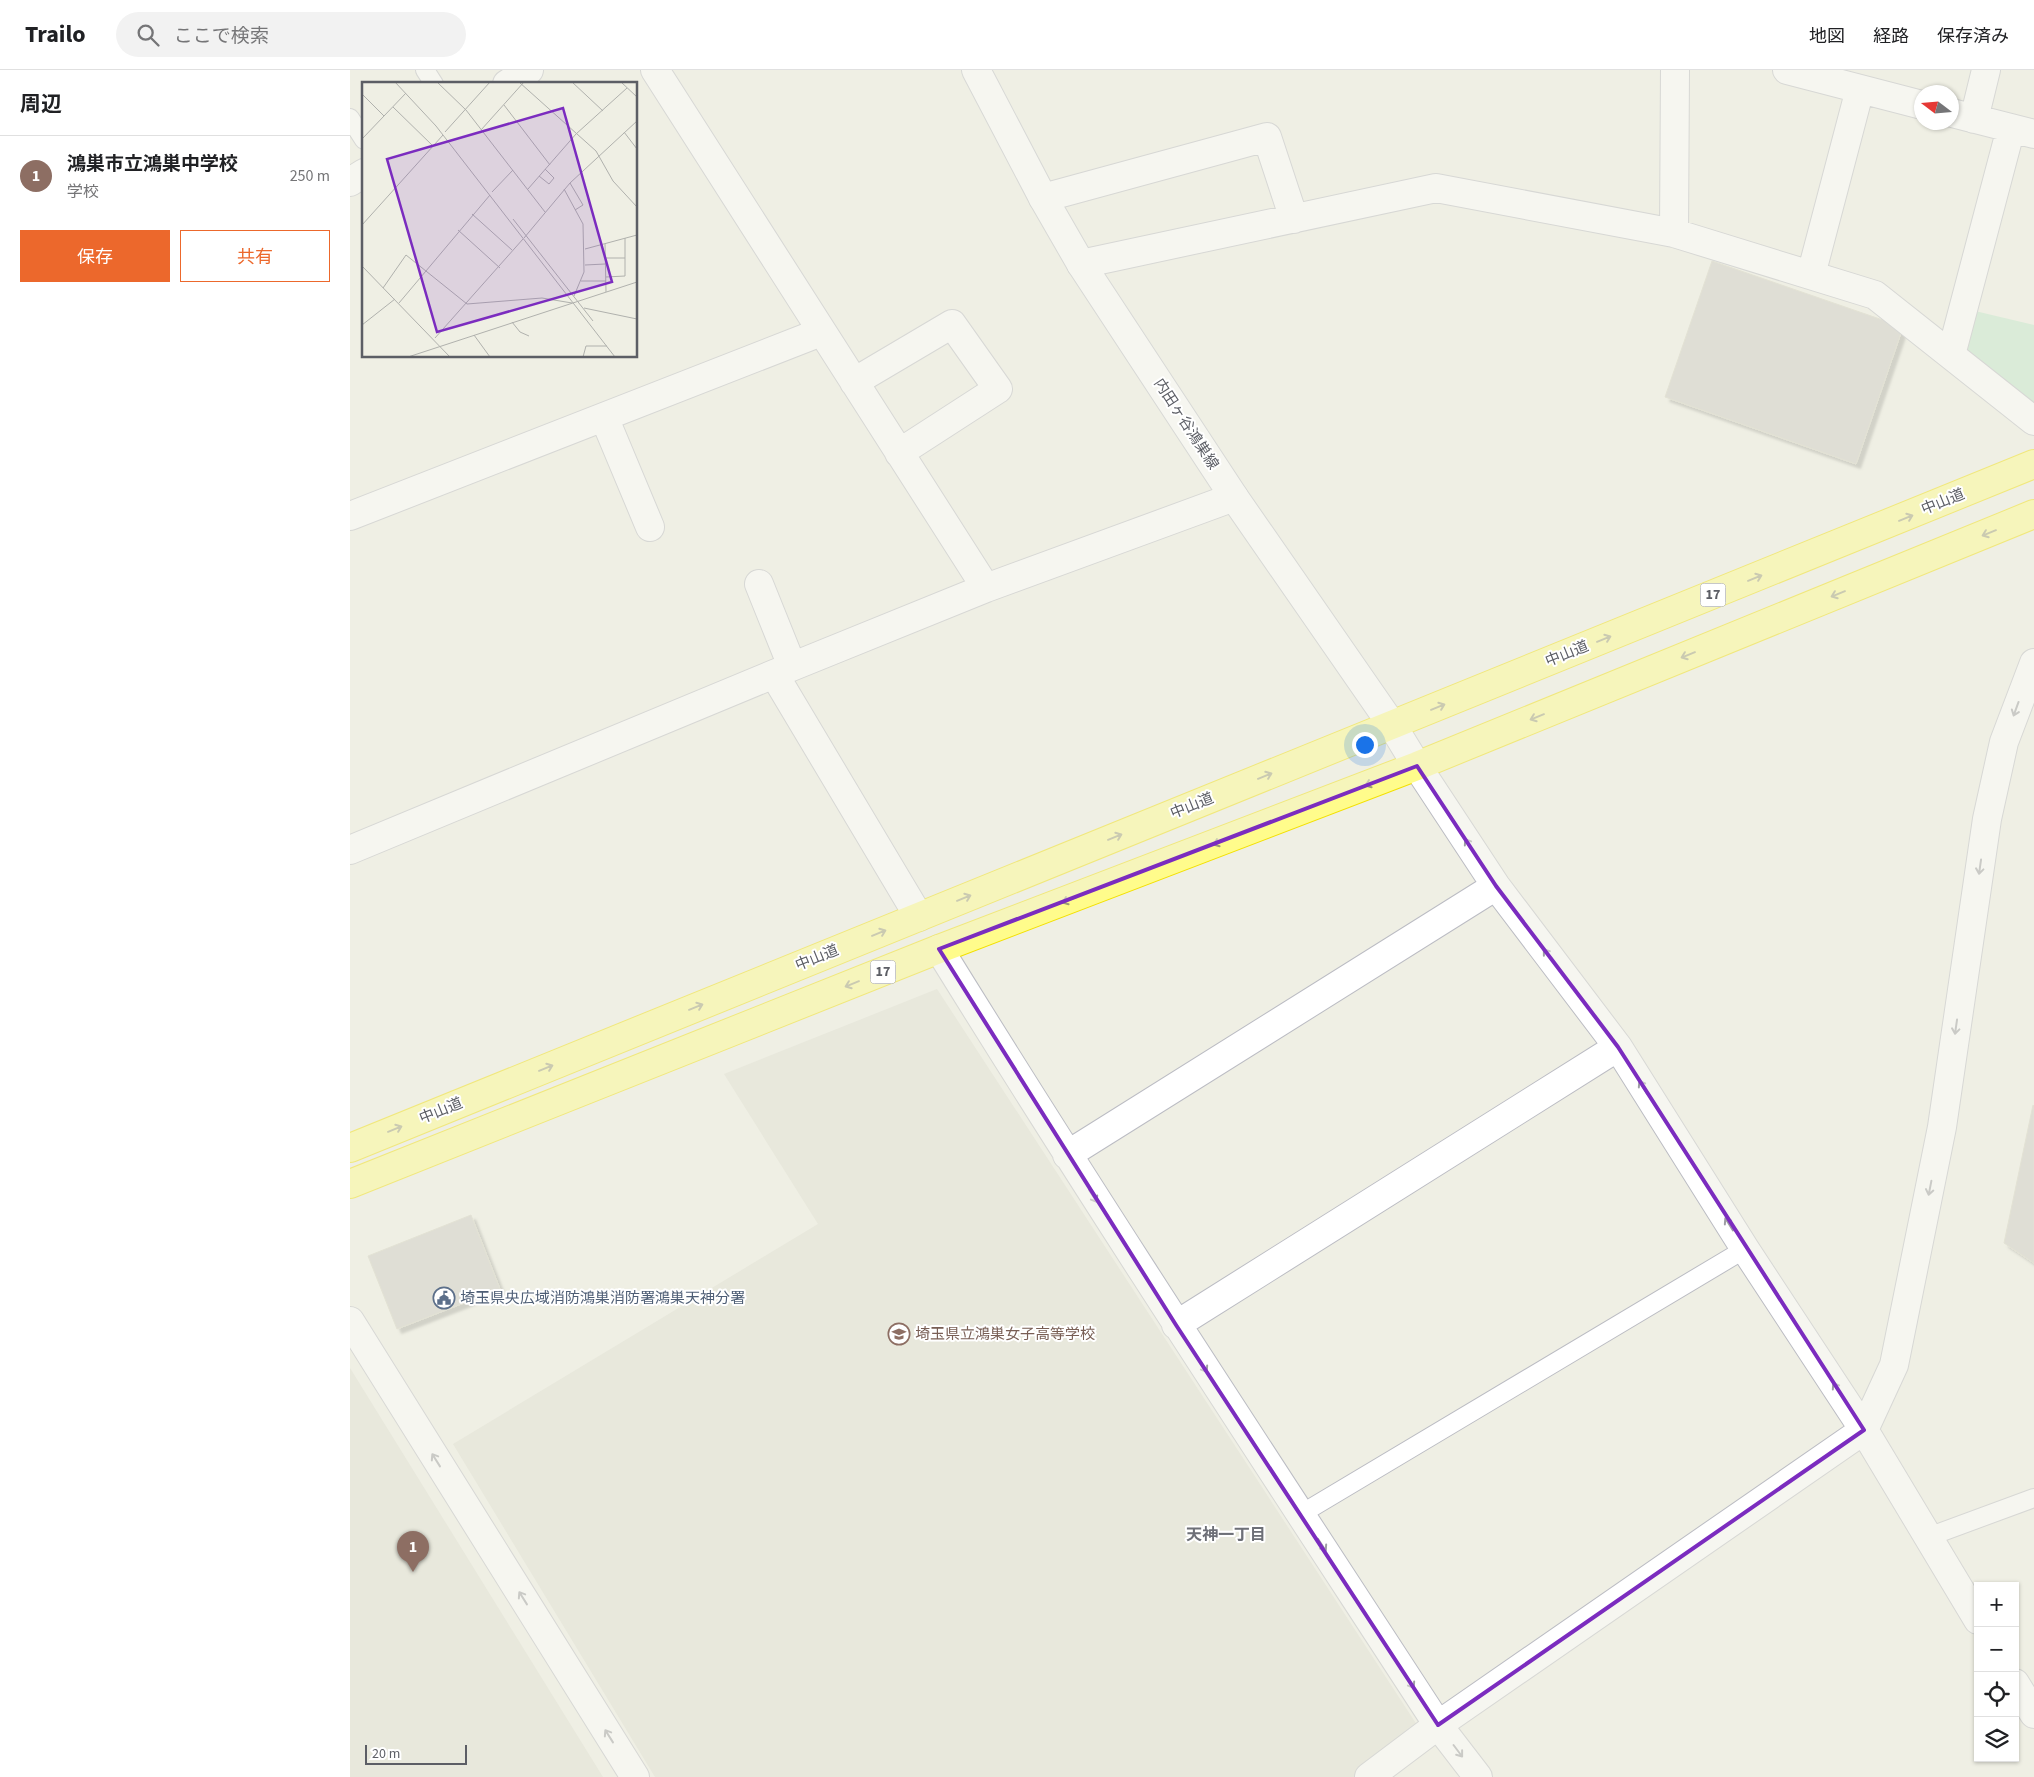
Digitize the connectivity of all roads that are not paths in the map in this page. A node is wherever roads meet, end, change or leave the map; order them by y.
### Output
1 (425, 70) edge
2 (655, 70) edge
3 (976, 70) edge
4 (1675, 70) edge
5 (1986, 70) edge
6 (1798, 71) edge
7 (433, 82) edge
8 (1860, 89) junction
9 (1914, 103) edge
10 (1963, 116) edge
11 (350, 118) edge
12 (2022, 131) edge
13 (362, 137) edge
14 (362, 174) edge
15 (350, 182) edge
16 (1043, 198) junction
17 (1294, 219) junction
18 (1674, 233) junction
19 (1081, 264) junction
20 (1811, 275) junction
21 (821, 332) junction
22 (1951, 355) junction
23 (854, 382) junction
24 (604, 417) junction
25 (2034, 421) edge
26 (899, 453) junction
27 (2034, 464) edge
28 (1234, 497) junction
29 (2034, 514) edge
30 (350, 516) edge
31 (650, 527) dead end
32 (759, 584) dead end
33 (986, 588) junction
34 (2034, 663) edge
35 (783, 670) junction
36 (1392, 725) junction
37 (1417, 766) junction
38 (350, 850) edge
39 (1496, 886) junction
40 (919, 917) junction
41 (939, 950) junction
42 (1618, 1047) junction
43 (350, 1148) edge
44 (1067, 1155) junction
45 (350, 1184) edge
46 (1745, 1249) junction
47 (1176, 1325) junction
48 (352, 1328) edge
49 (1864, 1430) junction
50 (2034, 1498) edge
51 (1301, 1514) junction
52 (1928, 1537) junction
53 (1974, 1613) edge
54 (2019, 1690) edge
55 (2034, 1714) edge
56 (1438, 1725) junction
57 (634, 1777) edge
58 (1369, 1777) edge
59 (1478, 1777) edge

1 - 7 lane
2 - 21 street
3 - 16 street, 内田ヶ谷鴻巣線
4 - 18 street
5 - 10 street
6 - 8 street
8 - 9 street
8 - 20 street
10 - 12 street
11 - 13 lane
12 - 22 street
14 - 15 street
16 - 17 street
16 - 19 street, 内田ヶ谷鴻巣線
17 - 18 street
17 - 19 street
18 - 20 street
19 - 28 street, 内田ヶ谷鴻巣線
20 - 22 street
21 - 23 street
21 - 24 street
22 - 25 street
23 - 26 street
23 - 26 street
24 - 30 street
24 - 31 street
26 - 33 street
36 -> 27 highway, 中山道 / 17
28 - 33 street
28 - 36 street, 内田ヶ谷鴻巣線
29 -> 37 highway, 17
32 - 35 street
33 - 35 street
34 -> 49 street
35 - 38 street
35 - 40 street
36 - 37 street, 内田ヶ谷鴻巣線
40 -> 36 highway, 中山道 / 17
39 -> 37 street, 内田ヶ谷鴻巣線
37 -> 41 highway, 17
42 -> 39 street, 内田ヶ谷鴻巣線
39 - 44 street
43 -> 40 highway, 中山道 / 17
41 - 44 street
41 -> 45 highway, 17
46 -> 42 street, 内田ヶ谷鴻巣線
42 - 47 street
44 -> 47 street
49 -> 46 street, 内田ヶ谷鴻巣線
46 - 51 lane
47 -> 51 street
57 -> 48 street
49 - 52 street, 内田ヶ谷鴻巣線
49 - 56 street
50 - 52 lane
51 -> 56 street
52 - 53 street, 内田ヶ谷鴻巣線
54 - 55 street
56 - 58 street
56 -> 59 street

